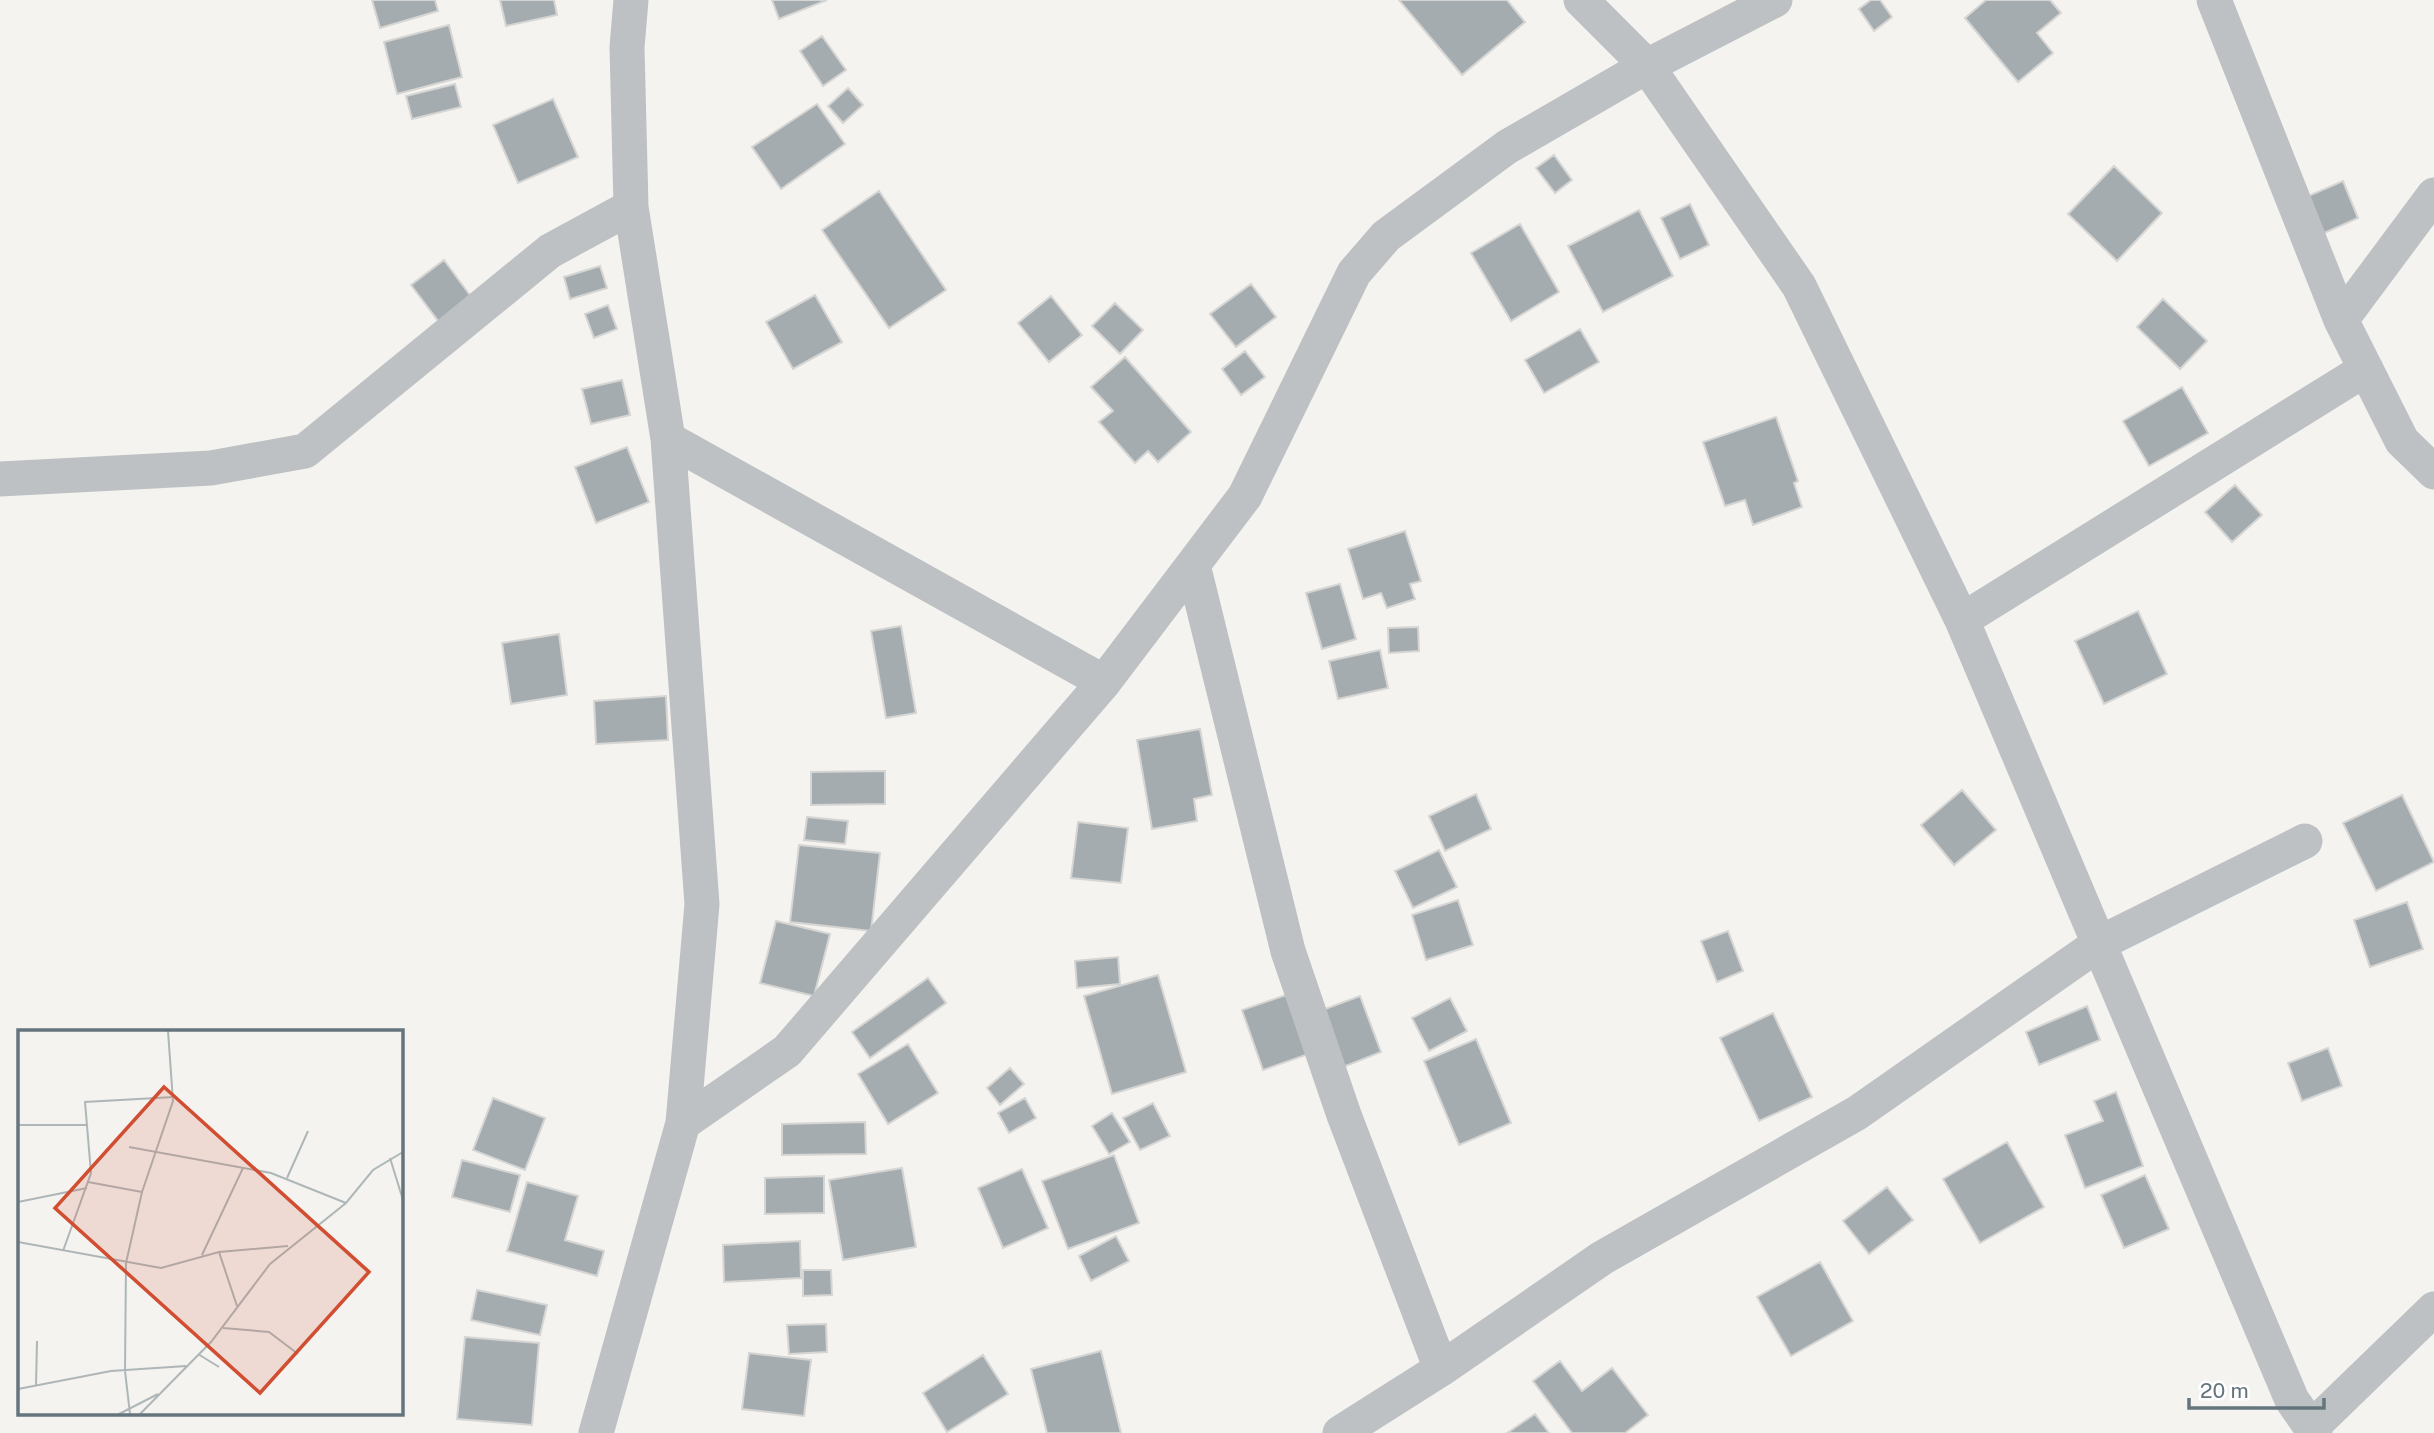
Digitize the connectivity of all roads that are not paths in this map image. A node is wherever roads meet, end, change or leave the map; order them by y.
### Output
1 (631, 0) edge
2 (1581, 0) edge
3 (1775, 0) edge
4 (2214, 0) edge
5 (1647, 66) junction
6 (2434, 195) edge
7 (631, 207) junction
8 (2341, 320) junction
9 (2366, 369) junction
10 (668, 439) junction
11 (2434, 472) edge
12 (0, 479) edge
13 (1193, 565) junction
14 (1962, 620) junction
15 (1104, 682) junction
16 (2305, 841) dead end
17 (2100, 943) junction
18 (683, 1123) junction
19 (2434, 1309) edge
20 (1441, 1369) junction
21 (2313, 1431) edge
22 (596, 1433) edge
23 (1340, 1433) edge

1 - 7 street
2 - 5 street
3 - 5 street
4 - 8 street
5 - 13 street
5 - 14 street
6 - 8 street
7 - 10 street
7 - 12 street
8 - 9 street
9 - 11 street
9 - 14 street
10 - 15 street
10 - 18 street
13 - 15 street
13 - 20 street
14 - 17 street
15 - 18 street
16 - 17 street
17 - 20 street
17 - 21 street
18 - 22 street
19 - 21 street
20 - 23 street

